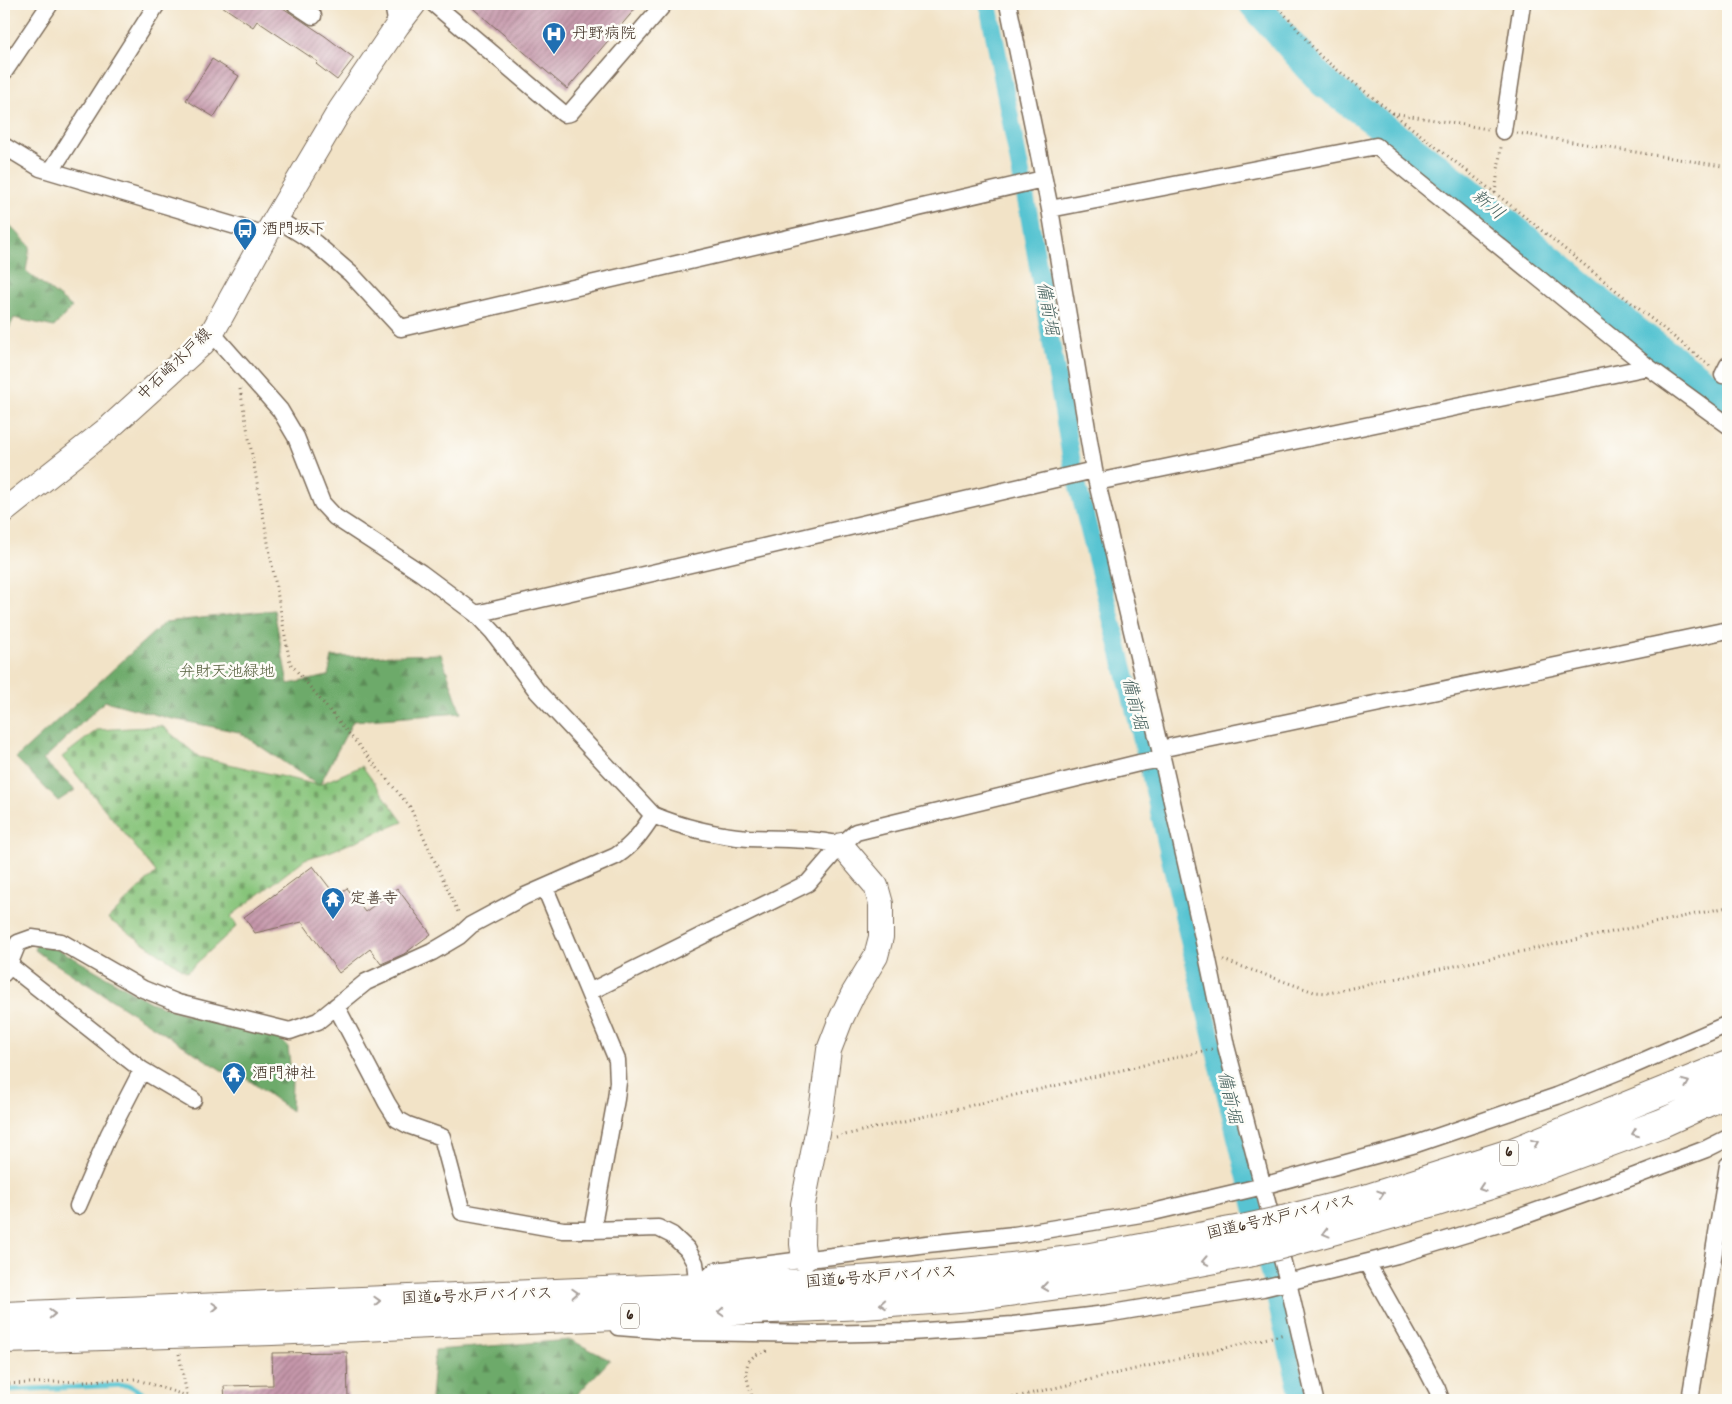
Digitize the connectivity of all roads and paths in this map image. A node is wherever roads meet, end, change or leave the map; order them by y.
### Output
1 (50, 4) edge
2 (157, 4) edge
3 (295, 4) edge
4 (414, 4) edge
5 (434, 4) edge
6 (664, 4) edge
7 (1008, 4) edge
8 (1276, 4) edge
9 (1522, 4) edge
10 (395, 15) edge
11 (313, 16) dead end
12 (4, 72) edge
13 (1393, 113) junction
14 (1503, 131) junction
15 (4, 146) edge
16 (1728, 167) edge
17 (51, 171) junction
18 (1039, 180) junction
19 (1496, 193) junction
20 (1050, 209) junction
21 (272, 227) junction
22 (212, 333) junction
23 (235, 359) junction
24 (1648, 367) junction
25 (1721, 368) edge
26 (1728, 426) edge
27 (1092, 475) junction
28 (4, 511) edge
29 (476, 614) junction
30 (1728, 630) edge
31 (1159, 756) junction
32 (653, 815) junction
33 (840, 845) junction
34 (545, 888) junction
35 (1728, 907) edge
36 (466, 929) junction
37 (1207, 955) junction
38 (6, 969) edge
39 (589, 992) junction
40 (336, 1006) junction
41 (1728, 1024) edge
42 (1205, 1050) dead end
43 (1728, 1065) edge
44 (142, 1070) junction
45 (1728, 1093) edge
46 (193, 1100) dead end
47 (1728, 1138) edge
48 (816, 1142) junction
49 (1728, 1165) edge
50 (1259, 1187) junction
51 (78, 1206) dead end
52 (592, 1230) junction
53 (1285, 1231) junction
54 (1250, 1240) junction
55 (804, 1259) junction
56 (1367, 1263) junction
57 (1277, 1285) junction
58 (698, 1287) junction
59 (4, 1316) edge
60 (534, 1320) junction
61 (174, 1334) junction
62 (1275, 1336) dead end
63 (4, 1340) edge
64 (773, 1349) dead end
65 (4, 1384) edge
66 (187, 1396) junction
67 (188, 1400) edge
68 (753, 1400) edge
69 (1003, 1400) edge
70 (1315, 1400) edge
71 (1441, 1400) edge
72 (1690, 1400) edge

1 - 12 street
2 - 17 street
3 - 11 street
4 - 10 main road, 中石崎水戸線
5 - 6 street
7 - 18 street
8 - 13 path
9 - 14 street
10 - 21 main road, 中石崎水戸線
13 - 14 path
13 - 19 path
14 - 16 path
14 - 19 path
15 - 17 street
17 - 21 street
18 - 20 street
18 - 21 street
19 - 25 path
20 - 24 street
20 - 27 street
21 - 22 main road, 中石崎水戸線
22 - 23 street
22 - 28 main road, 中石崎水戸線
23 - 29 street
23 - 36 path
24 - 26 street
24 - 27 street
27 - 29 street
27 - 31 street
29 - 32 street
30 - 31 street
31 - 33 street
31 - 37 street
32 - 33 street
32 - 34 street
33 - 39 street
33 - 48 main road
34 - 36 street
34 - 39 street
35 - 37 path
36 - 40 street
37 - 50 street
38 - 40 street
38 - 44 street
39 - 52 street
40 - 52 street
41 - 50 street
42 - 48 path
53 -> 43 highway, 国道6号水戸バイパス / 6
44 - 46 street
44 - 51 street
45 -> 53 highway, 国道6号水戸バイパス / 6
47 - 56 street
48 - 55 main road
49 - 72 street
50 - 55 street
50 - 57 street
52 - 58 street
53 - 54 highway, 国道6号水戸バイパス / 6, bridge
54 - 58 highway, 国道6号水戸バイパス / 6
54 -> 60 highway, 国道6号水戸バイパス / 6
55 - 58 street
56 - 57 street
56 - 71 street
57 - 60 street
57 - 70 street
59 -> 58 highway, 国道6号水戸バイパス / 6
60 - 61 highway, 国道6号水戸バイパス / 6
61 - 63 highway, 国道6号水戸バイパス / 6
61 - 66 path
62 - 69 path
64 - 68 path
65 - 66 path
66 - 67 path

